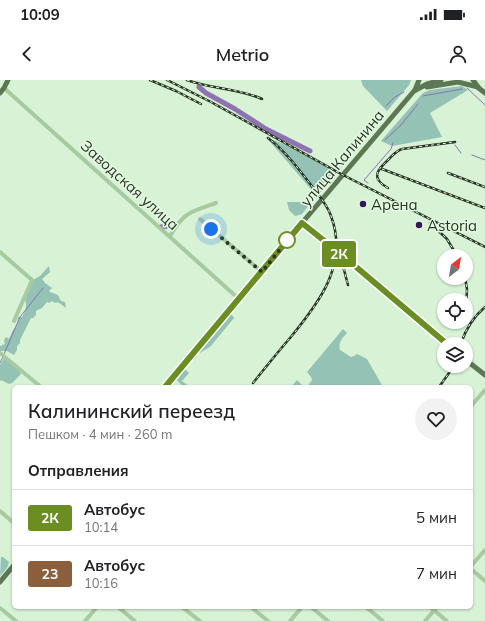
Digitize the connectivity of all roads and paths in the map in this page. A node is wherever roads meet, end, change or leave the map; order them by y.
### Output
1 (8, 80) edge
2 (417, 80) edge
3 (441, 80) edge
4 (463, 80) edge
5 (474, 80) edge
6 (478, 87) junction
7 (4, 88) junction
8 (414, 91) junction
9 (0, 93) edge
10 (485, 93) edge
11 (216, 203) dead end
12 (200, 219) dead end
13 (302, 223) junction
14 (170, 236) junction
15 (0, 252) edge
16 (262, 272) junction
17 (239, 299) junction
18 (14, 321) dead end
19 (440, 337) edge
20 (2, 355) edge
21 (473, 366) edge
22 (485, 375) edge
23 (39, 385) edge
24 (167, 385) edge
25 (485, 390) edge
26 (473, 404) edge
27 (0, 511) edge
28 (12, 521) edge
29 (485, 550) edge
30 (473, 565) edge
31 (12, 567) edge
32 (473, 570) edge
33 (485, 581) edge
34 (0, 582) edge
35 (0, 608) edge
36 (95, 609) edge
37 (120, 609) edge
38 (185, 609) edge
39 (253, 609) edge
40 (300, 609) edge
41 (313, 609) edge
42 (368, 609) edge
43 (435, 609) edge
44 (16, 621) edge
45 (85, 621) edge
46 (135, 621) edge
47 (200, 621) edge
48 (268, 621) edge
49 (290, 621) edge
50 (328, 621) edge
51 (383, 621) edge
52 (425, 621) edge
53 (447, 621) edge

1 - 7 main road
2 - 8 main road
3 - 8 main road
4 - 6 main road
5 - 6 main road
6 - 8 main road
6 - 10 main road
7 - 9 main road
7 - 14 street, Заводская улица
8 - 13 main road, улица Калинина
11 - 14 street
12 - 16 street
13 - 16 main road, улица Калинина
13 - 19 main road
14 - 17 street, Заводская улица
15 - 18 street
16 - 17 main road, улица Калинина
17 - 24 main road, улица Калинина
20 - 23 street
21 - 22 main road
25 - 26 street
27 - 28 street
29 - 30 street
31 - 34 main road
32 - 33 street
35 - 44 street
36 - 45 street
37 - 46 street
38 - 47 street
39 - 48 street
40 - 49 street
41 - 50 street
42 - 51 street
43 - 52 street
43 - 53 street

